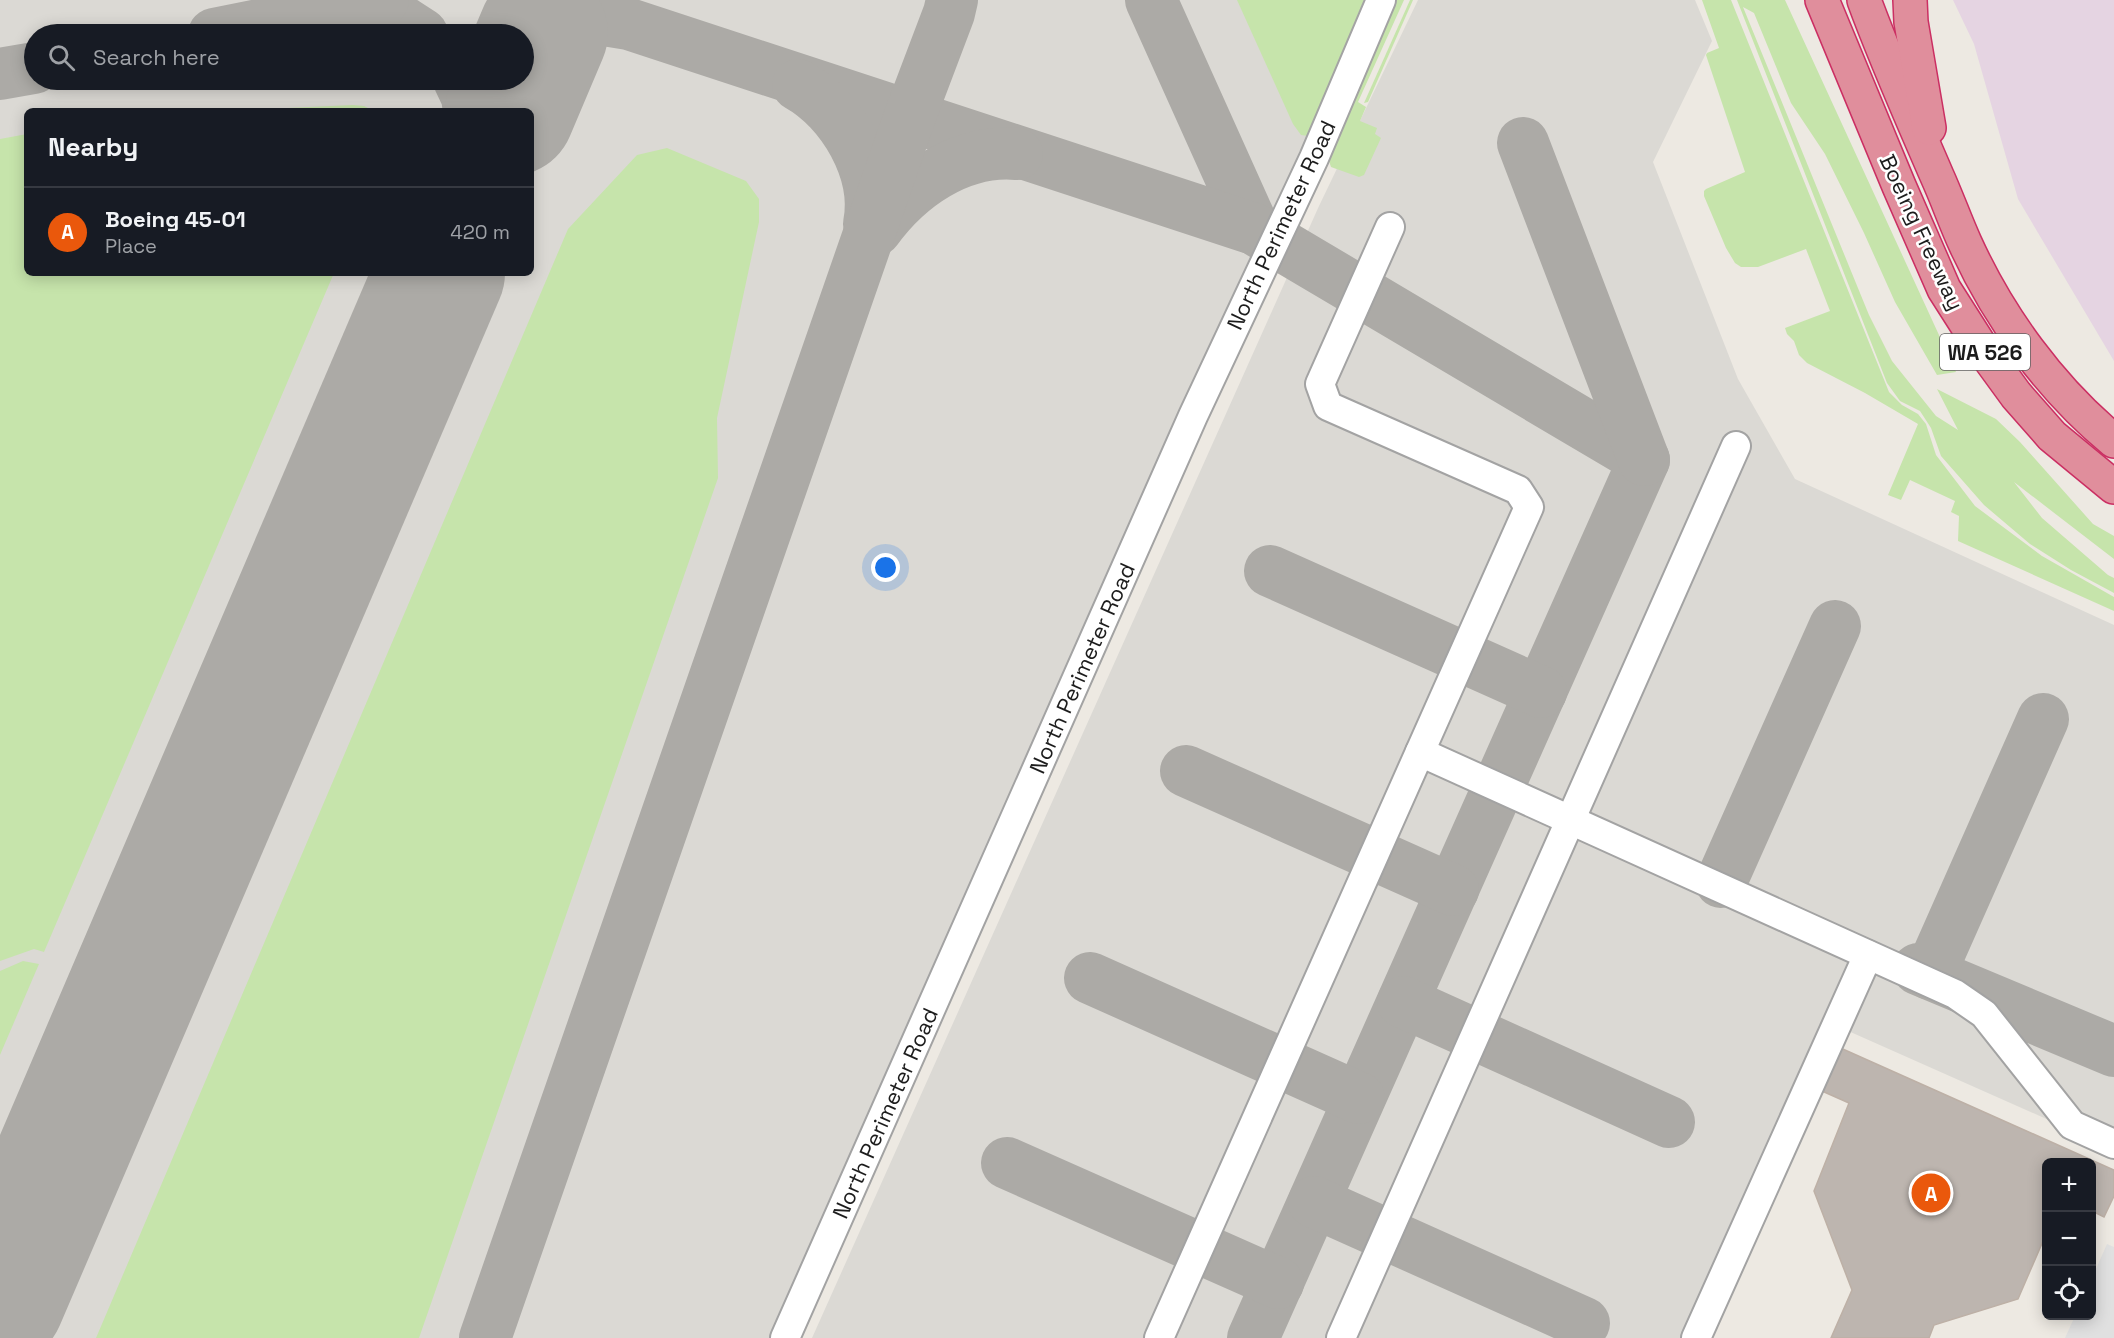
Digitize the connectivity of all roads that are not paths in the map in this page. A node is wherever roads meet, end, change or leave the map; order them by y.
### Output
1 (1382, 0) edge
2 (1822, 0) edge
3 (1864, 0) edge
4 (1910, 0) edge
5 (1938, 177) junction
6 (1390, 227) dead end
7 (2114, 441) edge
8 (1736, 446) dead end
9 (2114, 487) edge
10 (1420, 752) junction
11 (1570, 820) junction
12 (1868, 955) junction
13 (2114, 1144) edge
14 (785, 1338) edge
15 (1159, 1338) edge
16 (1341, 1338) edge
17 (1696, 1338) edge

1 - 14 street, North Perimeter Road
2 - 9 highway, Boeing Freeway / WA 526
3 - 5 highway, Boeing Freeway / WA 526
4 - 5 highway
5 - 7 highway, Boeing Freeway / WA 526
6 - 10 street
8 - 11 street
10 - 11 street
10 - 15 street
11 - 12 street
11 - 16 street
12 - 13 street
12 - 17 street

